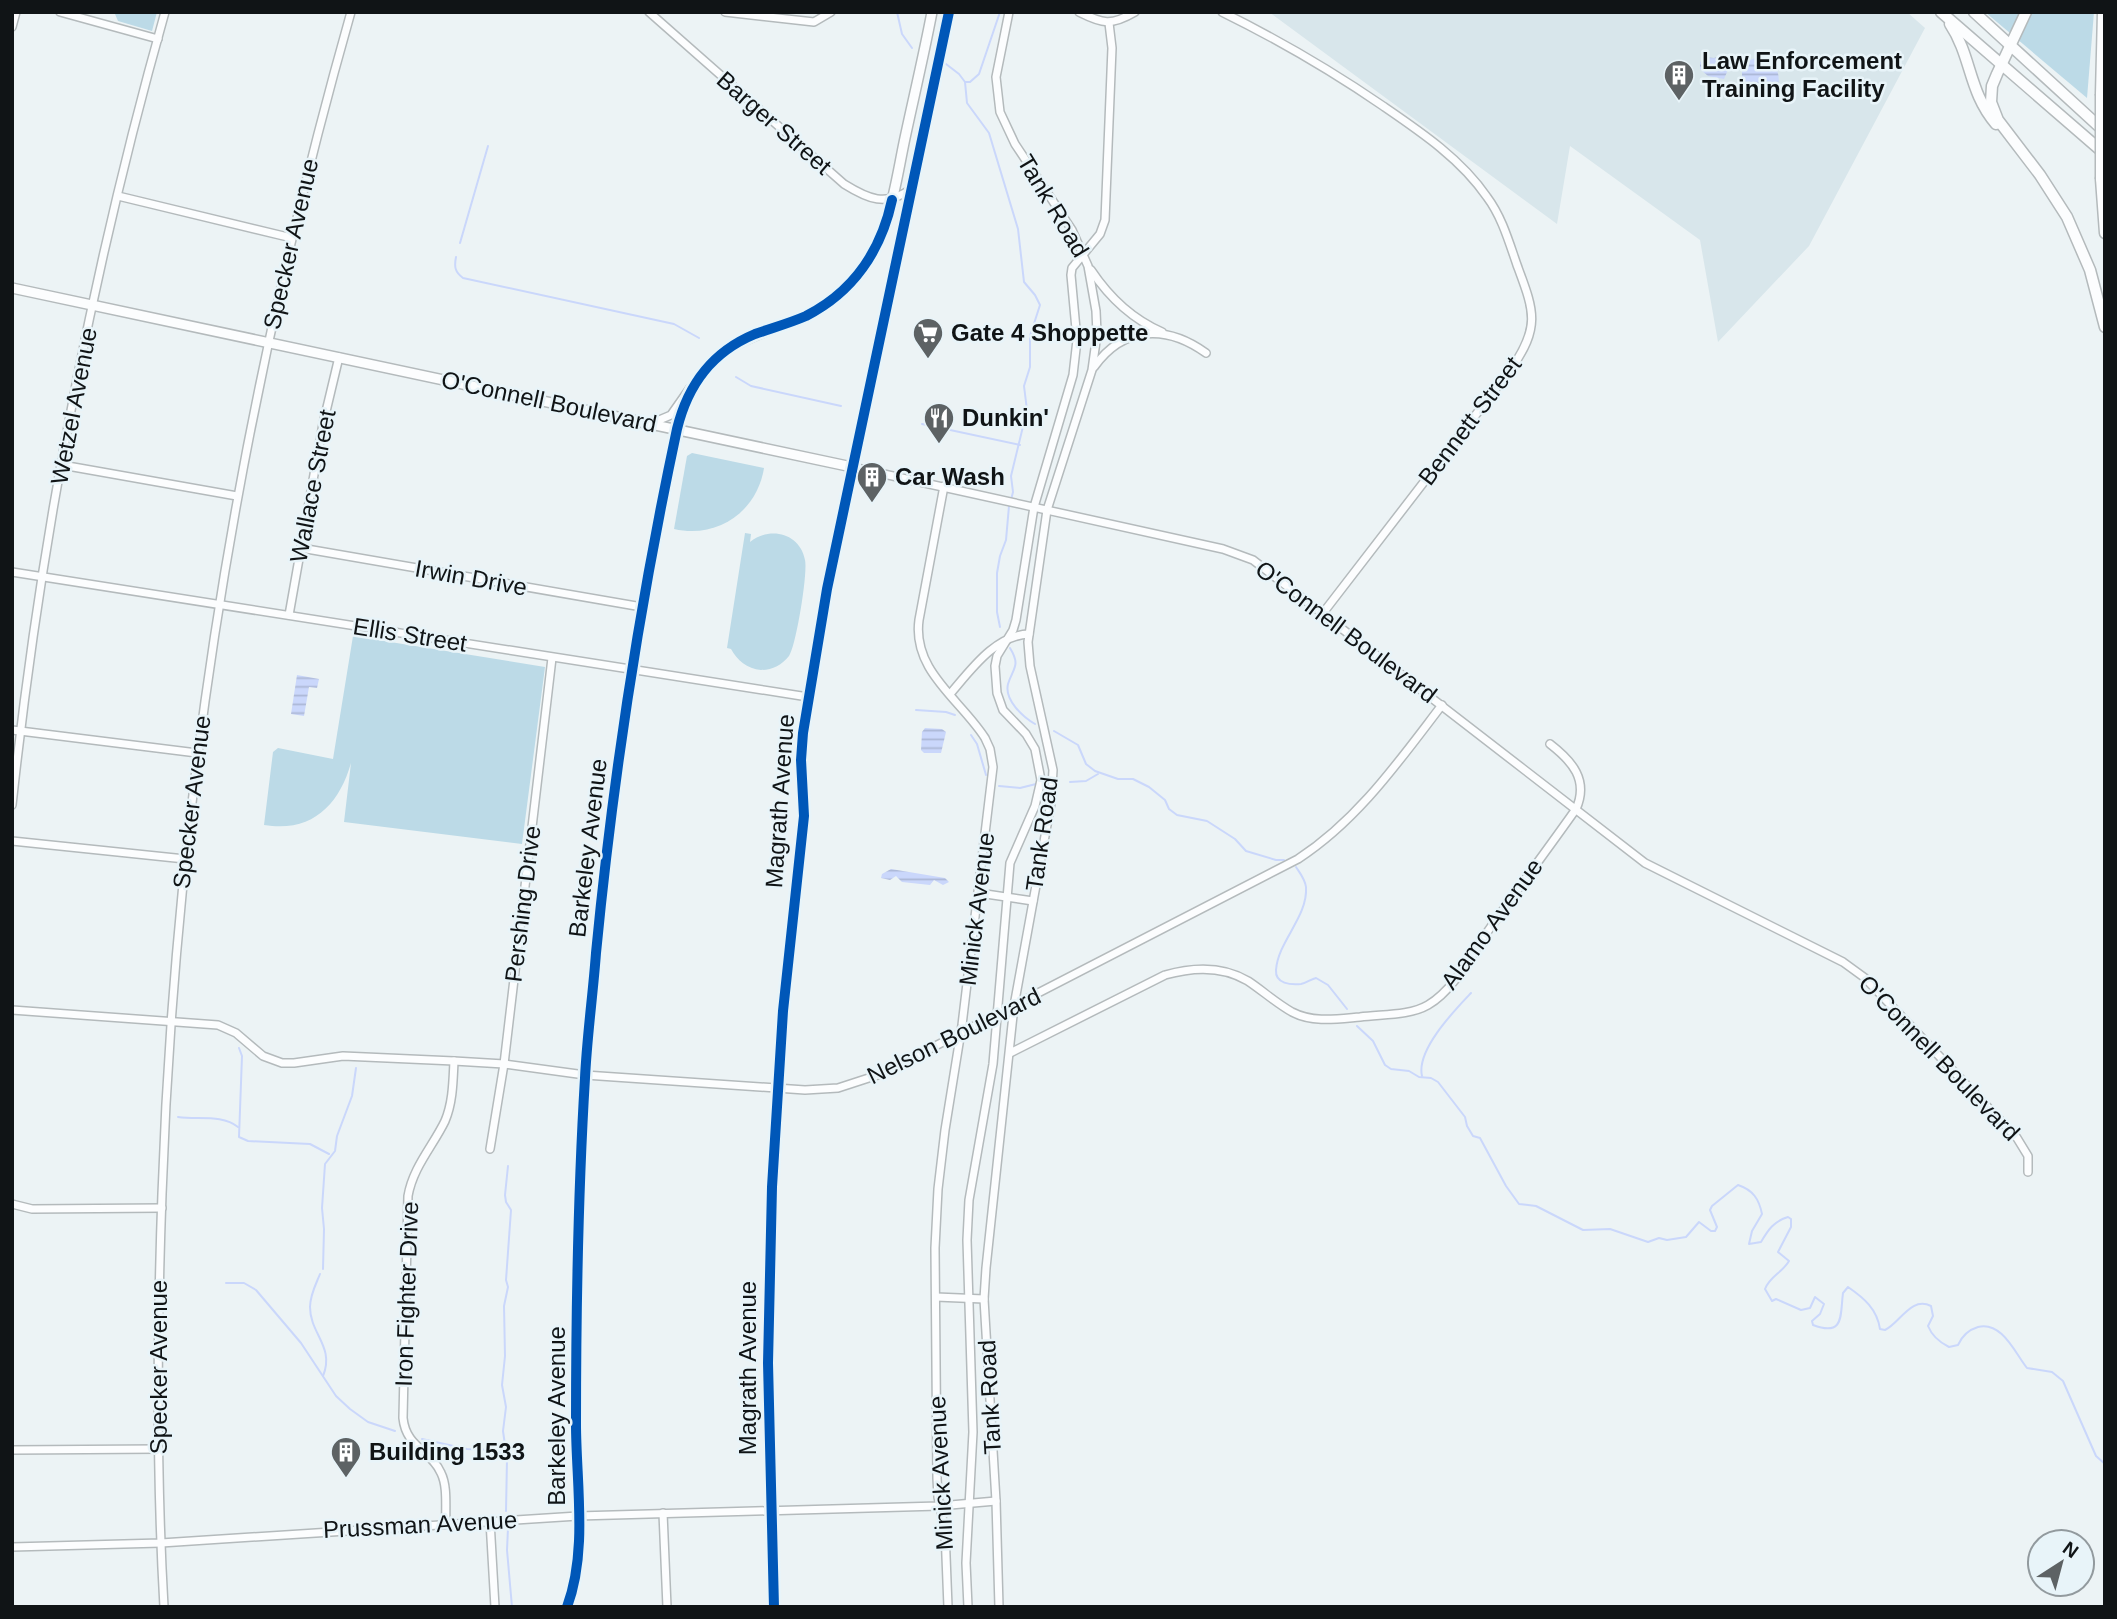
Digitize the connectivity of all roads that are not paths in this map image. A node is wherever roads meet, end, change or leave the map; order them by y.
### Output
1 (16, 12) edge
2 (60, 12) edge
3 (165, 12) edge
4 (351, 12) edge
5 (649, 12) edge
6 (725, 12) edge
7 (831, 12) edge
8 (932, 12) edge
9 (950, 12) edge
10 (1009, 12) edge
11 (1079, 12) edge
12 (1135, 12) edge
13 (1222, 12) edge
14 (1941, 12) edge
15 (1973, 12) edge
16 (2026, 12) edge
17 (2103, 12) edge
18 (1109, 23) junction
19 (12, 27) edge
20 (158, 39) junction
21 (2011, 47) junction
22 (2002, 64) junction
23 (2105, 131) edge
24 (2008, 136) junction
25 (2105, 154) edge
26 (911, 189) junction
27 (118, 196) junction
28 (892, 200) junction
29 (2105, 233) edge
30 (292, 238) junction
31 (1083, 254) junction
32 (1088, 266) junction
33 (12, 288) edge
34 (93, 305) junction
35 (2105, 327) edge
36 (1166, 334) junction
37 (268, 342) junction
38 (1206, 353) dead end
39 (338, 358) junction
40 (1092, 370) junction
41 (695, 382) junction
42 (650, 423) junction
43 (677, 429) junction
44 (62, 465) junction
45 (852, 467) junction
46 (944, 486) junction
47 (237, 496) junction
48 (1034, 507) junction
49 (1047, 510) junction
50 (301, 548) junction
51 (12, 572) edge
52 (42, 577) junction
53 (219, 604) junction
54 (642, 607) junction
55 (1323, 613) junction
56 (289, 615) junction
57 (1029, 634) junction
58 (1007, 639) junction
59 (552, 658) junction
60 (632, 670) junction
61 (950, 694) junction
62 (808, 697) junction
63 (1442, 705) junction
64 (17, 730) edge
65 (1550, 744) dead end
66 (197, 753) junction
67 (12, 805) edge
68 (1576, 809) junction
69 (12, 841) edge
70 (185, 859) junction
71 (978, 893) junction
72 (1007, 897) junction
73 (1033, 901) junction
74 (1014, 1006) junction
75 (12, 1010) edge
76 (998, 1015) junction
77 (171, 1021) junction
78 (961, 1033) junction
79 (1010, 1053) junction
80 (454, 1061) junction
81 (504, 1064) junction
82 (585, 1075) junction
83 (777, 1089) junction
84 (490, 1149) dead end
85 (2028, 1172) dead end
86 (12, 1204) edge
87 (162, 1208) junction
88 (936, 1297) junction
89 (970, 1298) junction
90 (984, 1298) junction
91 (12, 1450) edge
92 (159, 1450) junction
93 (996, 1501) junction
94 (970, 1504) junction
95 (939, 1506) junction
96 (770, 1510) junction
97 (663, 1513) junction
98 (578, 1516) junction
99 (490, 1521) junction
100 (446, 1524) junction
101 (161, 1543) junction
102 (12, 1547) edge
103 (164, 1607) edge
104 (495, 1607) edge
105 (567, 1607) edge
106 (667, 1607) edge
107 (774, 1607) edge
108 (948, 1607) edge
109 (968, 1607) edge
110 (999, 1607) edge

1 - 19 street
2 - 20 street
3 - 20 street, Wetzel Avenue
4 - 30 street, Specker Avenue
5 - 28 street, Barger Street
6 - 7 street
8 - 28 main road, Barkeley Avenue
9 - 26 main road, Magrath Avenue
10 - 31 street, Tank Road
11 - 18 street
12 - 18 street
13 - 55 street, Bennett Street
14 - 22 highway
14 - 24 highway
15 - 21 highway
16 - 21 highway
17 - 29 highway, bridge
18 - 31 street
20 - 27 street, Wetzel Avenue
21 - 22 highway
21 - 23 highway
22 - 24 highway
22 - 25 highway
24 - 35 highway
26 - 28 street
26 - 45 main road, Magrath Avenue
27 - 30 street
27 - 34 street, Wetzel Avenue
28 - 41 main road, Barkeley Avenue
30 - 37 street, Specker Avenue
31 - 32 street, Tank Road
31 - 48 street
32 - 36 street
32 - 40 street, Tank Road
33 - 34 main road, O'Connell Boulevard
34 - 37 main road, O'Connell Boulevard
34 - 44 street, Wetzel Avenue
36 - 38 street
36 - 40 street
37 - 39 main road, O'Connell Boulevard
37 - 47 street, Specker Avenue
39 - 42 main road, O'Connell Boulevard
39 - 50 street, Wallace Street
40 - 49 street, Tank Road
41 - 42 street
41 - 43 main road, Barkeley Avenue
42 - 43 main road, O'Connell Boulevard
43 - 45 main road, O'Connell Boulevard
43 - 54 main road, Barkeley Avenue
44 - 47 street
44 - 52 street, Wetzel Avenue
45 - 46 street, O'Connell Boulevard
45 - 62 main road, Magrath Avenue
46 - 48 street, O'Connell Boulevard
46 - 61 street, Minick Avenue
47 - 53 street, Specker Avenue
48 - 49 street, O'Connell Boulevard
48 - 58 street
49 - 55 street, O'Connell Boulevard
49 - 57 street, Tank Road
50 - 54 street, Irwin Drive
50 - 56 street, Wallace Street
51 - 52 street, Ellis Street
52 - 53 street, Ellis Street
52 - 64 street, Wetzel Avenue
53 - 56 street, Ellis Street
53 - 66 street, Specker Avenue
54 - 60 main road, Barkeley Avenue
55 - 63 street, O'Connell Boulevard
56 - 59 street, Ellis Street
57 - 58 street
57 - 73 street, Tank Road
58 - 61 street
58 - 72 street
59 - 60 street, Ellis Street
59 - 81 street, Pershing Drive
60 - 62 street, Ellis Street
60 - 82 main road, Barkeley Avenue
61 - 71 street, Minick Avenue
62 - 83 main road, Magrath Avenue
63 - 68 street, O'Connell Boulevard
63 - 74 street, Nelson Boulevard
64 - 66 street
64 - 67 street, Wetzel Avenue
65 - 68 street
66 - 70 street, Specker Avenue
68 - 79 street, Alamo Avenue
68 - 85 street, O'Connell Boulevard
69 - 70 street
70 - 77 street, Specker Avenue
71 - 72 street
71 - 78 street, Minick Avenue
72 - 73 street
72 - 76 street
73 - 74 street, Tank Road
74 - 76 street, Nelson Boulevard
74 - 79 street, Tank Road
75 - 77 street, Nelson Boulevard
76 - 78 street, Nelson Boulevard
76 - 89 street
77 - 80 street, Nelson Boulevard
77 - 87 street, Specker Avenue
78 - 83 street, Nelson Boulevard
78 - 88 street, Minick Avenue
79 - 90 street, Tank Road
80 - 81 street, Nelson Boulevard
80 - 100 street, Iron Fighter Drive
81 - 82 street, Nelson Boulevard
81 - 84 street, Pershing Drive
82 - 83 street, Nelson Boulevard
82 - 98 main road, Barkeley Avenue
83 - 96 main road, Magrath Avenue
86 - 87 street
87 - 92 street, Specker Avenue
88 - 89 street
88 - 95 street, Minick Avenue
89 - 90 street
89 - 94 street
90 - 93 street, Tank Road
91 - 92 street
92 - 101 street, Specker Avenue
93 - 94 street, Prussman Avenue
93 - 110 street, Tank Road
94 - 95 street, Prussman Avenue
94 - 109 street
95 - 96 street, Prussman Avenue
95 - 108 street, Minick Avenue
96 - 97 street, Prussman Avenue
96 - 107 main road, Magrath Avenue
97 - 98 street, Prussman Avenue
97 - 106 street
98 - 99 street, Prussman Avenue
98 - 105 main road, Barkeley Avenue
99 - 100 street, Prussman Avenue
99 - 104 street
100 - 101 street, Prussman Avenue
101 - 102 street, Prussman Avenue
101 - 103 street, Specker Avenue

